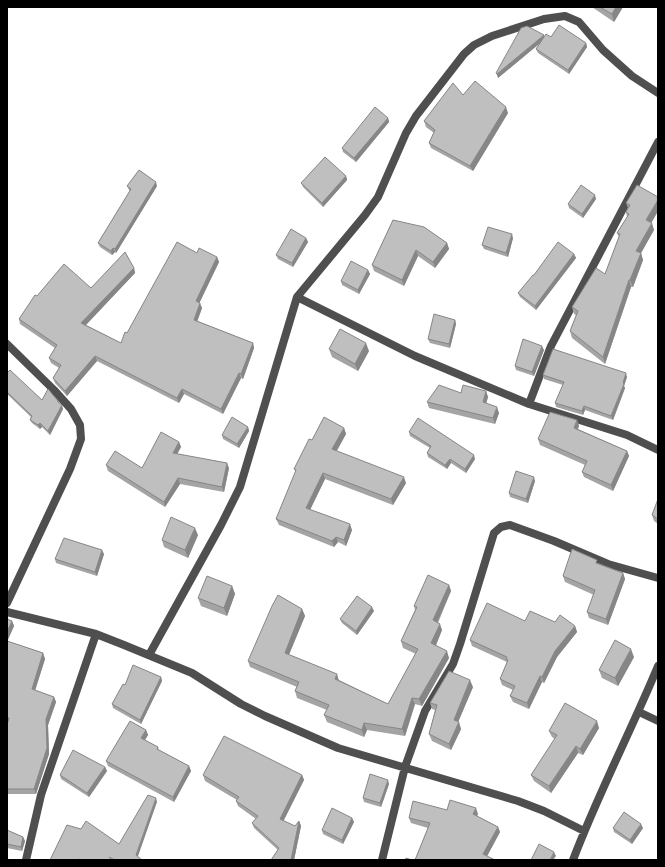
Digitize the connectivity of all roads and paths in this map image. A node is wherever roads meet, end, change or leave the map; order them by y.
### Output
1 (658, 93) edge
2 (658, 142) edge
3 (297, 297) junction
4 (7, 344) edge
5 (529, 404) junction
6 (658, 450) edge
7 (658, 578) edge
8 (7, 603) edge
9 (7, 612) edge
10 (96, 634) junction
11 (149, 655) junction
12 (658, 666) edge
13 (639, 712) junction
14 (658, 721) edge
15 (405, 767) junction
16 (584, 831) junction
17 (26, 860) edge
18 (382, 860) edge
19 (573, 860) edge

1 - 3 street
2 - 5 street
3 - 5 street
3 - 11 street
4 - 8 street
5 - 6 street
7 - 15 street
9 - 10 street
10 - 11 street
10 - 17 street
11 - 15 street
12 - 13 street
13 - 14 street
13 - 16 street
15 - 16 street
15 - 18 street
16 - 19 street

